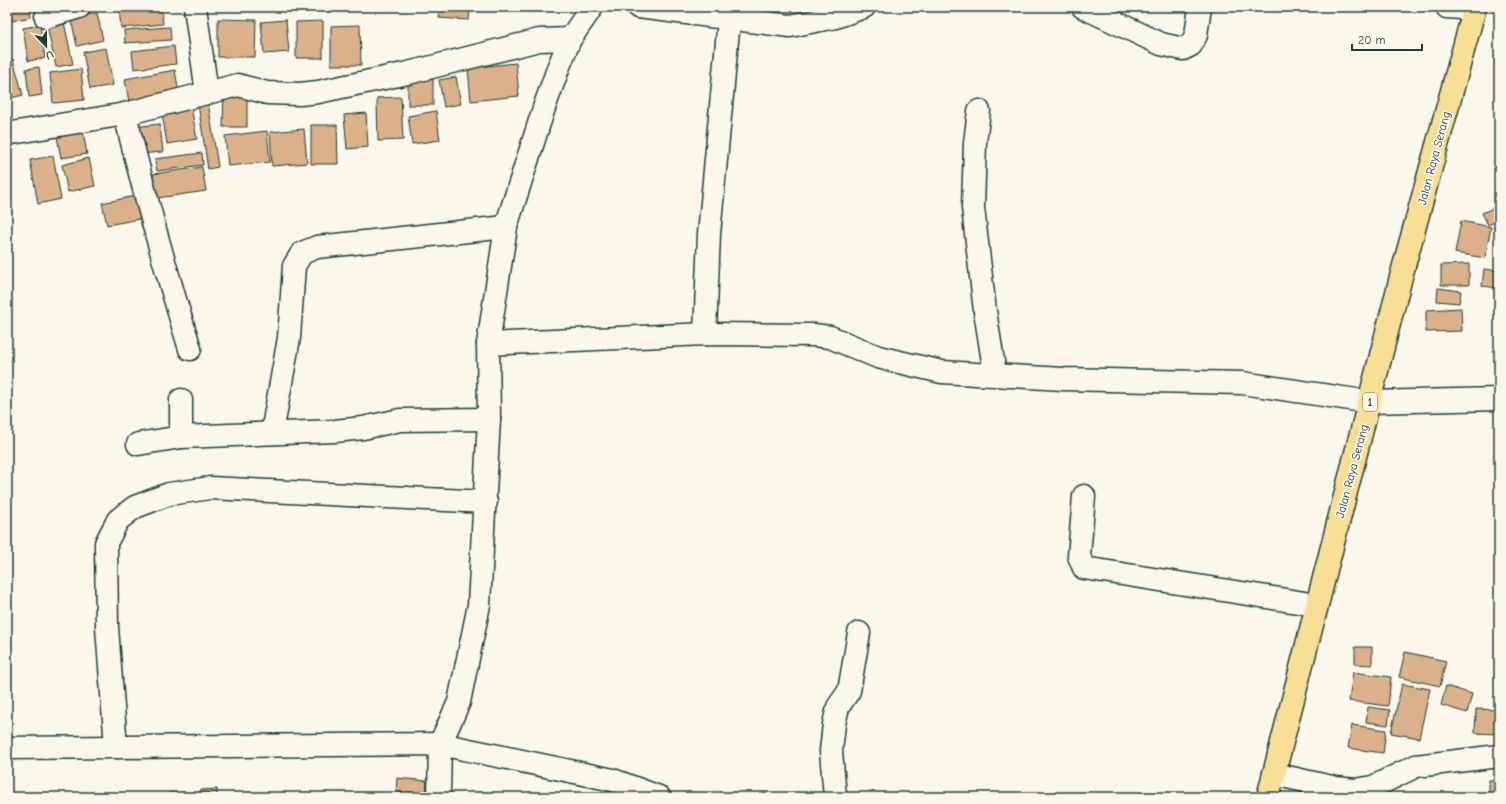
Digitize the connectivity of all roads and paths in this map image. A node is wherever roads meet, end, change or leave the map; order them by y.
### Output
1 (79, 7) edge
2 (195, 7) edge
3 (592, 7) edge
4 (638, 7) edge
5 (864, 7) edge
6 (1083, 7) edge
7 (1200, 7) edge
8 (1447, 7) edge
9 (1475, 8) edge
10 (46, 17) dead end
11 (729, 20) junction
12 (570, 39) junction
13 (207, 93) junction
14 (979, 111) dead end
15 (125, 114) junction
16 (12, 133) dead end
17 (506, 227) junction
18 (705, 334) junction
19 (488, 344) junction
20 (190, 349) dead end
21 (995, 374) junction
22 (1499, 399) edge
23 (181, 400) dead end
24 (1370, 402) junction
25 (489, 418) junction
26 (272, 433) junction
27 (181, 437) junction
28 (138, 444) dead end
29 (1084, 496) dead end
30 (486, 502) junction
31 (1317, 605) junction
32 (859, 633) dead end
33 (440, 744) junction
34 (116, 747) junction
35 (7, 748) edge
36 (1499, 756) edge
37 (1274, 774) junction
38 (439, 797) edge
39 (659, 797) edge
40 (835, 797) edge
41 (1268, 797) edge

1 - 10 street
2 - 13 street
3 - 12 street
4 - 11 street
5 - 11 street
6 - 7 street
8 - 9 street
9 - 24 highway, Jalan Raya Serang / 1
11 - 18 street
12 - 13 street
12 - 17 street
13 - 15 street
14 - 21 street
15 - 16 street
15 - 20 street
17 - 19 street
17 - 26 street
18 - 19 street
18 - 21 street
19 - 25 street
21 - 24 street
22 - 24 street
23 - 27 street
24 - 31 highway, Jalan Raya Serang / 1
25 - 26 street
25 - 30 street
26 - 27 street
27 - 28 street
29 - 31 street
30 - 33 street
30 - 34 street
31 - 37 highway, Jalan Raya Serang / 1
32 - 40 street
33 - 34 street
33 - 38 street
33 - 39 street
34 - 35 street
36 - 37 street
37 - 41 highway, Jalan Raya Serang / 1

